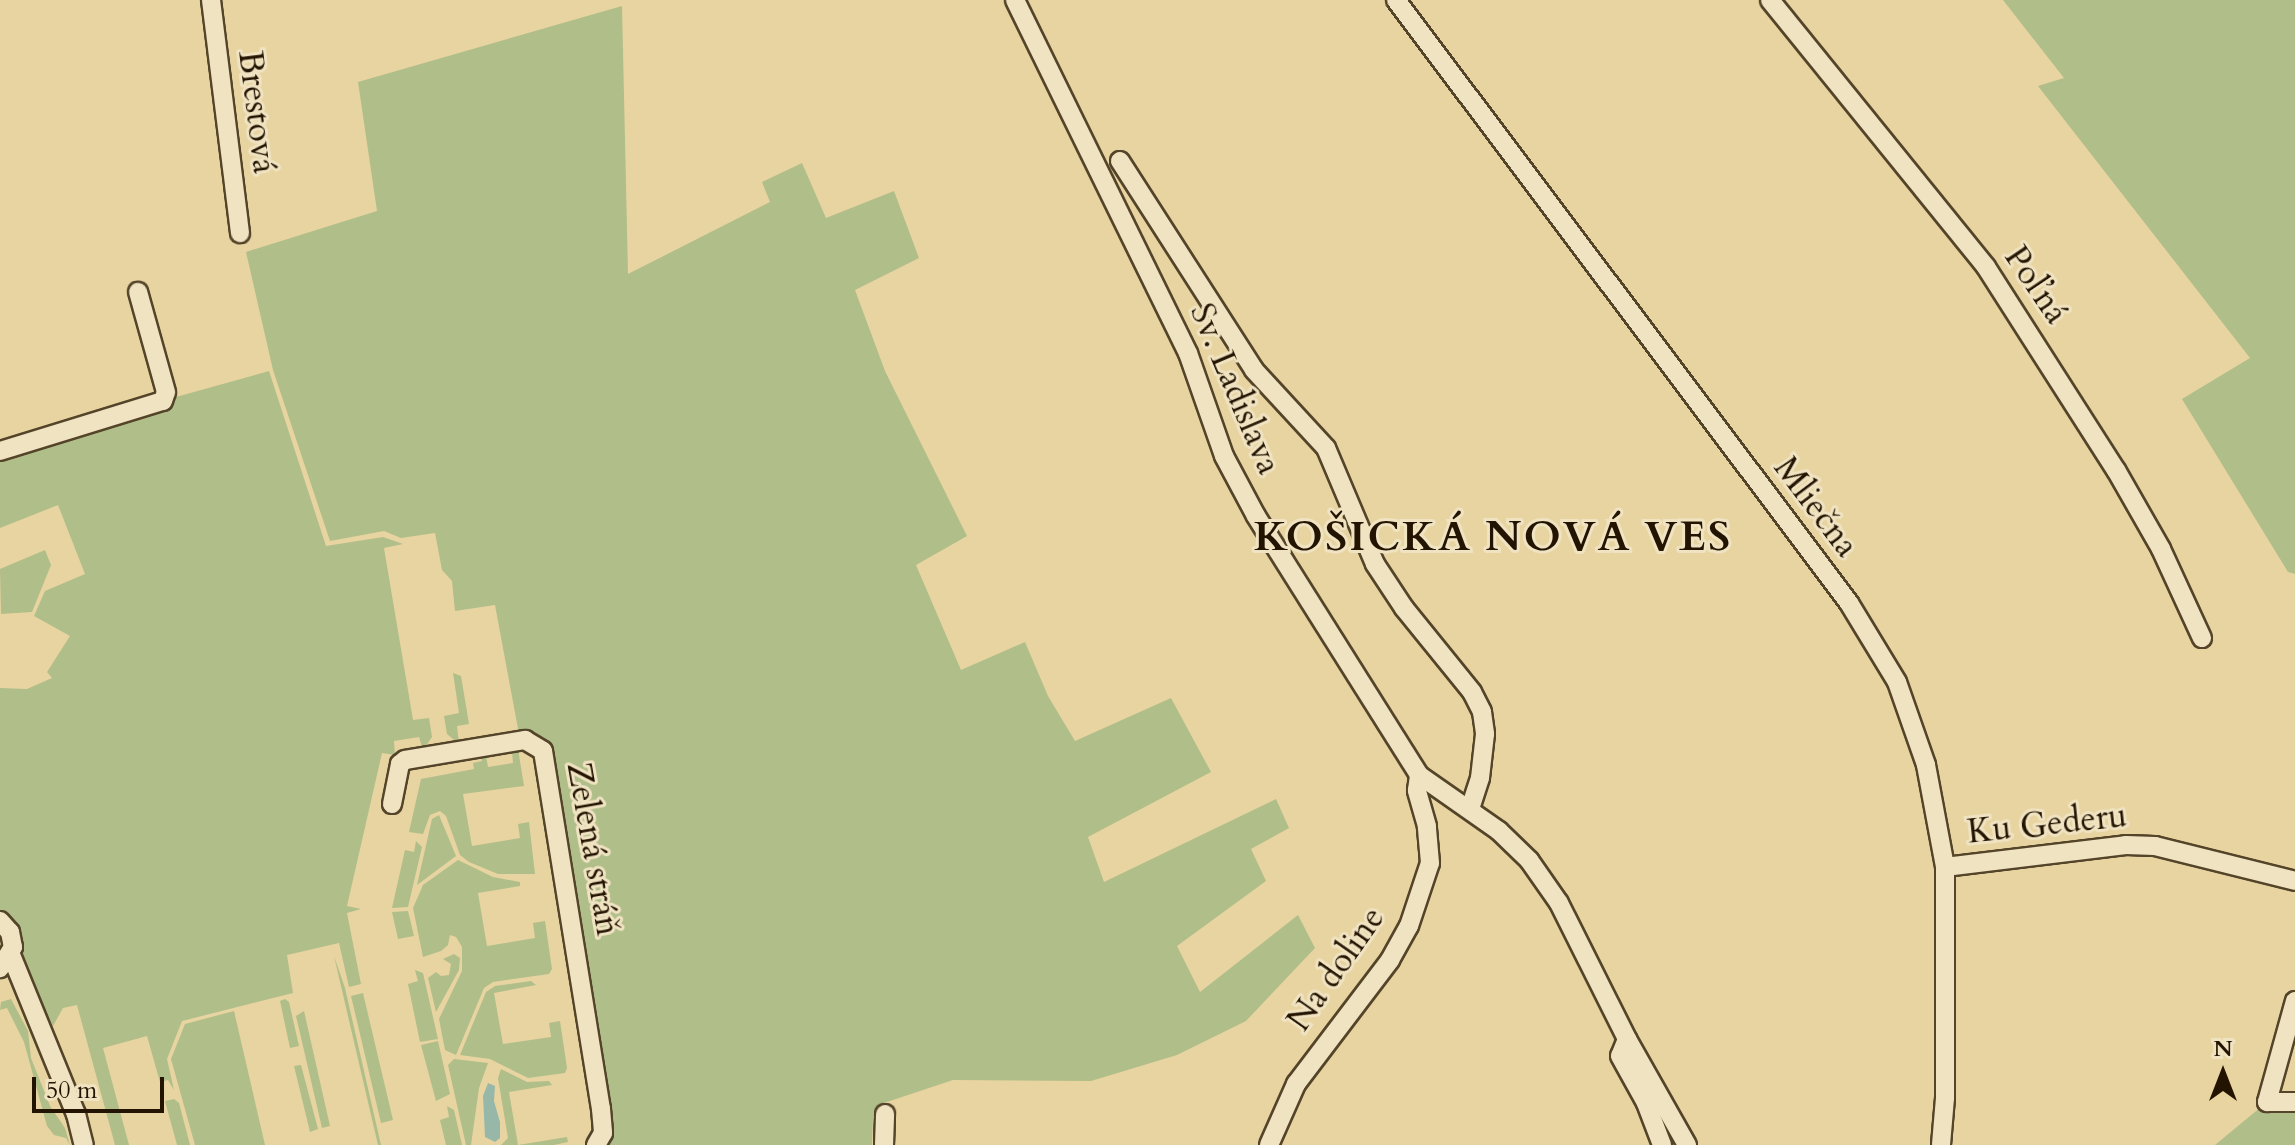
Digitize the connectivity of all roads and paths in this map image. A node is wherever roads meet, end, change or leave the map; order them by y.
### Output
1 (211, 0) edge
2 (1015, 0) edge
3 (1396, 0) edge
4 (1770, 0) edge
5 (1120, 161) dead end
6 (240, 233) dead end
7 (138, 292) dead end
8 (0, 451) edge
9 (2202, 638) dead end
10 (1419, 775) junction
11 (392, 804) dead end
12 (1470, 809) junction
13 (1945, 867) junction
14 (2295, 881) edge
15 (0, 921) edge
16 (5, 962) edge
17 (0, 976) edge
18 (29, 996) junction
19 (2295, 1001) edge
20 (1627, 1039) junction
21 (2295, 1102) edge
22 (885, 1114) dead end
23 (84, 1145) edge
24 (596, 1145) edge
25 (884, 1145) edge
26 (1269, 1145) edge
27 (1662, 1145) edge
28 (1687, 1145) edge
29 (1941, 1145) edge

1 - 6 street, Brestová
2 - 10 street, Sv. Ladislava
3 - 13 street, Mliečna
4 - 9 street, Poľná
5 - 12 street, Sv. Ladislava
7 - 8 street
10 - 12 street, Sv. Ladislava
10 - 26 street, Na doline
11 - 24 street, Zelená stráň
12 - 20 street, Sv. Ladislava
13 - 14 street, Ku Gederu
13 - 29 street, Mliečna
15 - 16 street
16 - 18 street
17 - 18 street
18 - 23 street
19 - 21 street
20 - 27 street, Sv. Ladislava
20 - 28 street, Sv. Ladislava
22 - 25 street

